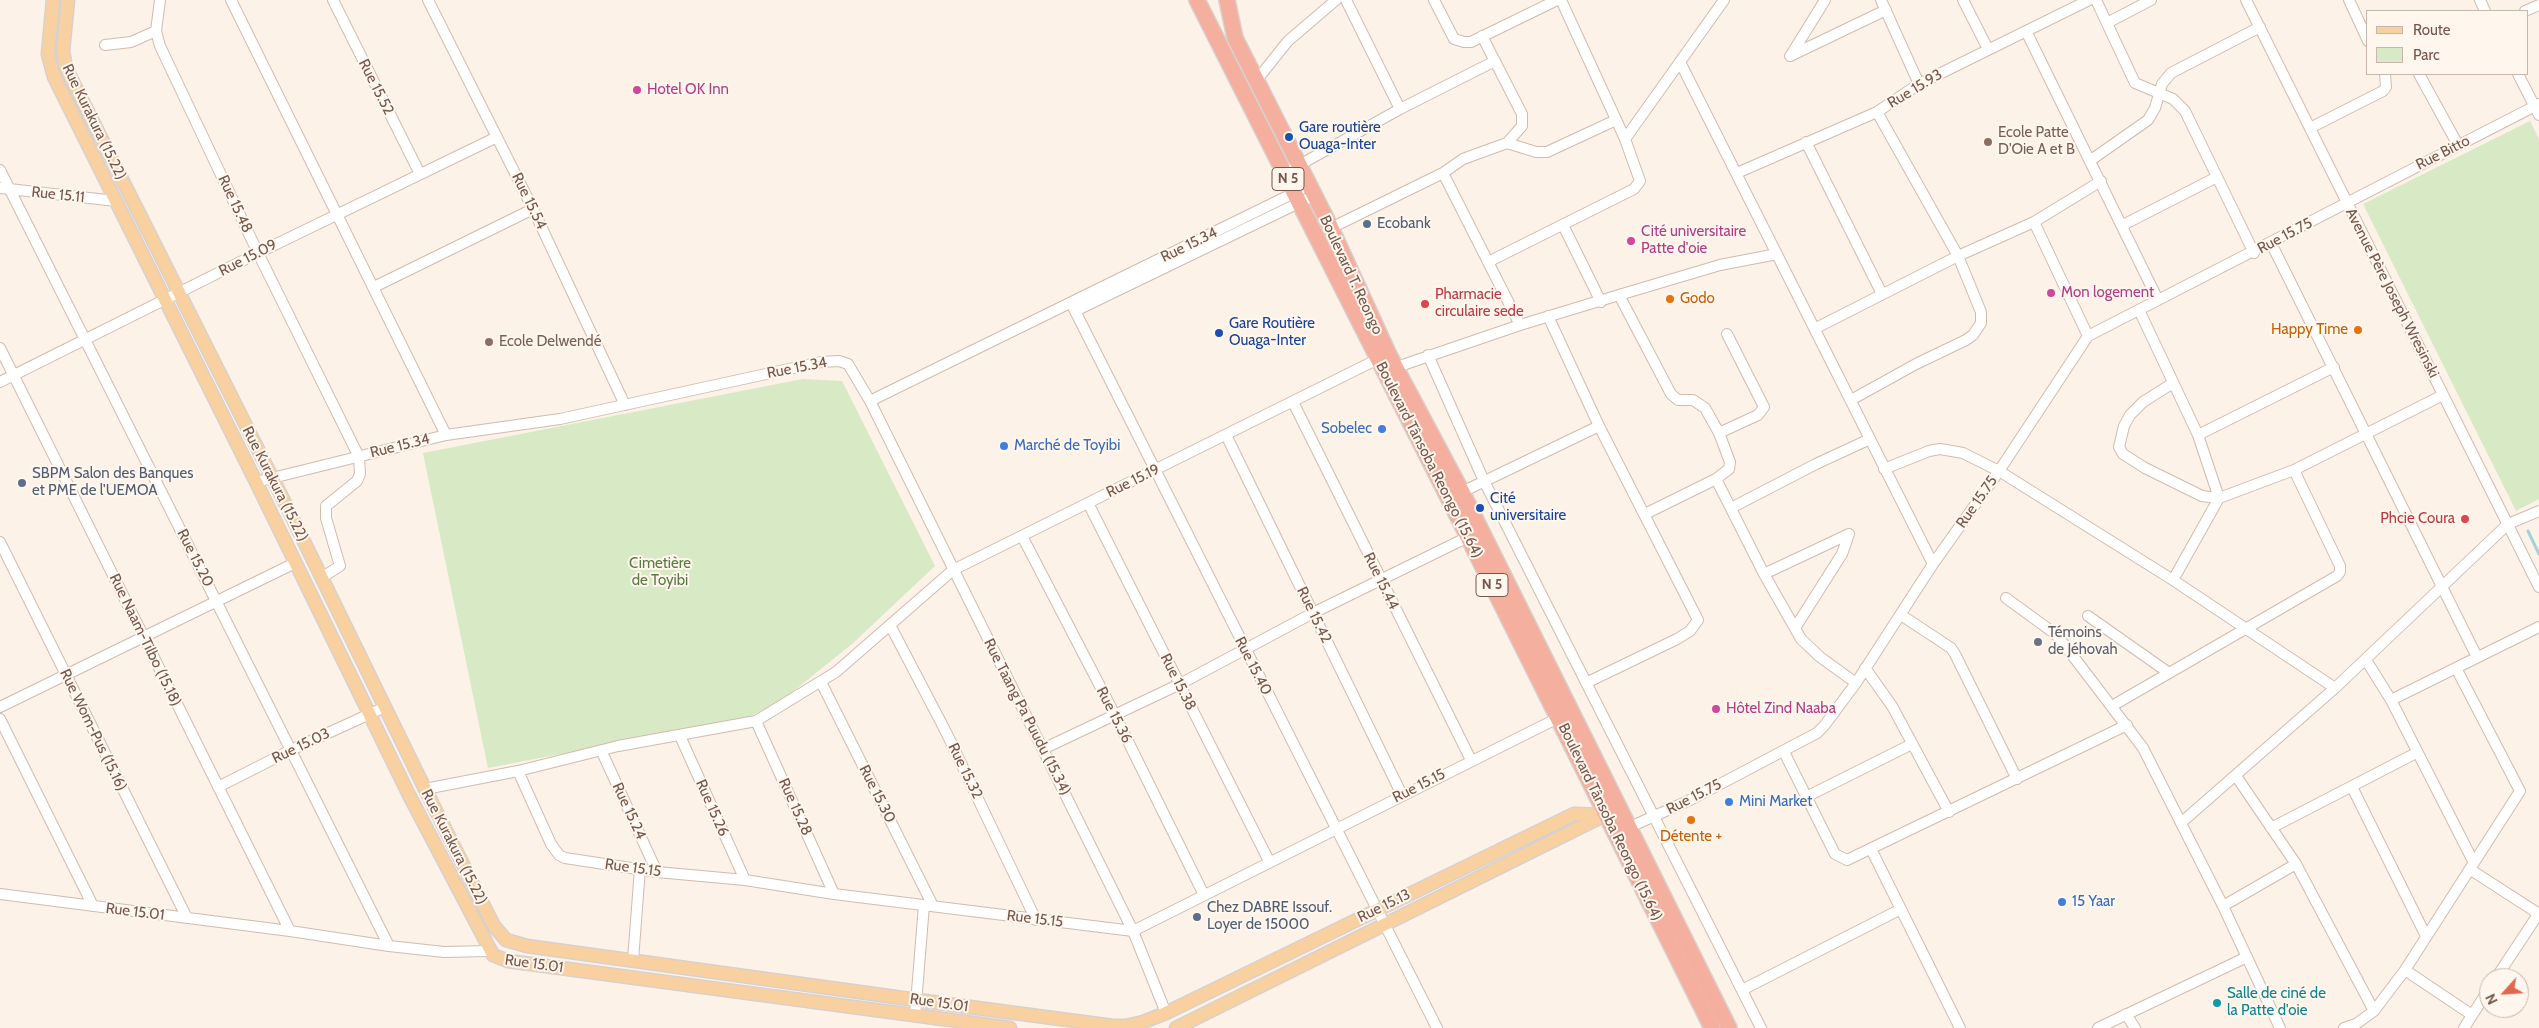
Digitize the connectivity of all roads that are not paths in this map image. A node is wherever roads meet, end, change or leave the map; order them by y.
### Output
1 (53, 0) edge
2 (68, 0) edge
3 (160, 0) edge
4 (231, 0) edge
5 (333, 0) edge
6 (428, 0) edge
7 (1197, 0) edge
8 (1336, 0) edge
9 (1346, 0) edge
10 (1434, 0) edge
11 (1559, 0) edge
12 (1724, 0) edge
13 (1825, 0) edge
14 (1881, 0) edge
15 (1963, 0) edge
16 (2089, 0) edge
17 (2096, 0) edge
18 (2127, 0) edge
19 (2151, 0) edge
20 (2246, 0) edge
21 (2349, 0) edge
22 (1228, 4) edge
23 (2539, 5) edge
24 (1886, 10) junction
25 (2132, 10) junction
26 (2527, 10) edge
27 (2107, 23) junction
28 (2260, 27) junction
29 (156, 31) junction
30 (2026, 31) junction
31 (1482, 36) junction
32 (2366, 37) edge
33 (105, 46) dead end
34 (1988, 49) junction
35 (1494, 61) junction
36 (1681, 64) junction
37 (2385, 75) edge
38 (2420, 75) edge
39 (2519, 75) edge
40 (1256, 81) junction
41 (1919, 84) junction
42 (2160, 94) junction
43 (2538, 108) edge
44 (1400, 109) junction
45 (1877, 112) junction
46 (1616, 120) junction
47 (2310, 128) junction
48 (497, 137) junction
49 (1625, 139) junction
50 (1806, 142) junction
51 (1507, 143) junction
52 (2458, 145) junction
53 (2091, 160) junction
54 (0, 170) edge
55 (1292, 170) junction
56 (1443, 173) junction
57 (1738, 173) junction
58 (420, 174) junction
59 (2217, 177) junction
60 (2101, 181) junction
61 (5, 189) edge
62 (1304, 194) junction
63 (116, 201) junction
64 (2347, 202) junction
65 (533, 209) junction
66 (338, 214) junction
67 (2034, 222) junction
68 (1563, 225) junction
69 (2123, 225) junction
70 (1331, 228) junction
71 (2271, 243) junction
72 (2254, 252) junction
73 (258, 253) junction
74 (1777, 254) junction
75 (1958, 256) junction
76 (1488, 262) junction
77 (374, 287) junction
78 (178, 293) junction
79 (1882, 294) junction
80 (1619, 295) junction
81 (164, 300) junction
82 (2158, 300) junction
83 (1600, 302) junction
84 (1073, 307) junction
85 (2139, 310) junction
86 (1548, 316) junction
87 (1520, 325) junction
88 (1816, 328) junction
89 (1726, 334) dead end
90 (2088, 336) junction
91 (85, 341) junction
92 (0, 348) edge
93 (1428, 355) junction
94 (1387, 363) junction
95 (2334, 367) junction
96 (14, 376) junction
97 (0, 382) edge
98 (2173, 382) junction
99 (2443, 395) junction
100 (1851, 400) junction
101 (870, 401) junction
102 (1293, 402) junction
103 (625, 405) junction
104 (1599, 426) junction
105 (1719, 433) junction
106 (2367, 433) junction
107 (446, 435) junction
108 (1226, 435) junction
109 (2198, 435) junction
110 (1870, 439) junction
111 (359, 457) junction
112 (1884, 469) junction
113 (1154, 470) junction
114 (2294, 470) junction
115 (2000, 471) junction
116 (272, 478) junction
117 (1716, 479) junction
118 (1484, 481) junction
119 (256, 482) junction
120 (1462, 492) junction
121 (2219, 498) junction
122 (1088, 503) junction
123 (1731, 508) junction
124 (2539, 511) edge
125 (1645, 514) junction
126 (2508, 524) junction
127 (1022, 536) junction
128 (1468, 537) junction
129 (0, 542) edge
130 (295, 562) junction
131 (1933, 564) junction
132 (953, 570) junction
133 (1764, 574) junction
134 (321, 578) junction
135 (2173, 580) junction
136 (1381, 581) junction
137 (2443, 586) junction
138 (2539, 587) edge
139 (2006, 598) dead end
140 (217, 602) junction
141 (1313, 613) junction
142 (1901, 615) junction
143 (2088, 616) dead end
144 (890, 625) junction
145 (1795, 628) junction
146 (2245, 628) junction
147 (2539, 628) edge
148 (144, 638) junction
149 (1245, 651) junction
150 (2477, 657) junction
151 (2366, 660) junction
152 (1865, 668) junction
153 (2456, 668) junction
154 (2169, 674) junction
155 (66, 676) junction
156 (821, 682) junction
157 (1856, 682) junction
158 (1180, 684) junction
159 (1586, 684) junction
160 (2335, 688) junction
161 (2391, 700) junction
162 (2112, 706) junction
163 (0, 707) edge
164 (384, 707) junction
165 (369, 713) junction
166 (1114, 715) junction
167 (1558, 718) junction
168 (0, 719) edge
169 (756, 720) junction
170 (2127, 725) junction
171 (680, 736) junction
172 (1912, 744) junction
173 (1043, 749) junction
174 (291, 750) junction
175 (601, 750) junction
176 (1784, 752) junction
177 (2416, 753) junction
178 (1471, 760) junction
179 (518, 771) junction
180 (2236, 776) junction
181 (2016, 779) junction
182 (2352, 787) junction
183 (218, 788) junction
184 (424, 789) junction
185 (1402, 795) junction
186 (1806, 797) junction
187 (1949, 812) junction
188 (1605, 815) junction
189 (1654, 817) junction
190 (2182, 822) junction
191 (1630, 827) junction
192 (2271, 828) junction
193 (1335, 829) junction
194 (1871, 849) junction
195 (1269, 861) junction
196 (2296, 864) junction
197 (2473, 867) junction
198 (640, 869) junction
199 (656, 872) junction
200 (745, 880) junction
201 (0, 894) edge
202 (834, 894) junction
203 (1204, 895) junction
204 (928, 905) junction
205 (93, 906) junction
206 (2223, 906) junction
207 (1378, 909) junction
208 (1901, 909) junction
209 (2539, 913) edge
210 (187, 918) junction
211 (1036, 920) junction
212 (1386, 924) junction
213 (290, 931) junction
214 (1133, 931) junction
215 (2426, 936) junction
216 (388, 946) junction
217 (527, 946) joint
218 (489, 951) junction
219 (2247, 957) junction
220 (633, 960) junction
221 (2503, 968) edge
222 (2405, 970) junction
223 (1742, 990) junction
224 (917, 1000) junction
225 (2479, 1004) edge
226 (2374, 1011) junction
227 (1166, 1013) junction
228 (2126, 1014) junction
229 (2472, 1015) junction
230 (915, 1016) junction
231 (1010, 1028) edge
232 (1176, 1028) edge
233 (1437, 1028) edge
234 (1712, 1028) edge
235 (1729, 1028) edge
236 (1761, 1028) edge
237 (1960, 1028) edge
238 (2098, 1028) edge
239 (2134, 1028) edge
240 (2280, 1028) edge
241 (2344, 1028) edge
242 (2464, 1028) edge

1 - 63 main road, Rue Kurakura (15.22)
2 - 78 main road, Rue Kurakura (15.22)
3 - 29 street, Rue 15.48
4 - 66 street
5 - 58 street, Rue 15.52
6 - 48 street, Rue 15.54
7 - 55 highway, Boulevard Tânsoba Reongo (15.64) / N 5
8 - 40 street
9 - 44 street
10 - 31 street
11 - 31 street
11 - 46 street
12 - 36 street
13 - 24 street
14 - 24 street
15 - 34 street
16 - 30 street, Rue 15.93
17 - 27 street
18 - 25 street
19 - 25 street
20 - 28 street, Avenue Père Joseph Wresinski
21 - 32 street
22 - 40 highway, N 5
23 - 26 street
24 - 41 street
25 - 27 street
27 - 42 street
28 - 42 street
28 - 47 street, Avenue Père Joseph Wresinski
29 - 33 street
29 - 73 street, Rue 15.48
30 - 34 street, Rue 15.93
30 - 53 street
31 - 35 street
34 - 41 street, Rue 15.93
35 - 44 street
35 - 51 street
36 - 49 street
36 - 57 street
37 - 47 street
38 - 52 street
39 - 43 street
40 - 55 highway, N 5
41 - 45 street, Rue 15.93
42 - 53 street
42 - 59 street
43 - 52 street, Rue Bitto
44 - 55 street
45 - 50 street, Rue 15.93
45 - 75 street
46 - 49 street
46 - 51 street
47 - 64 street, Avenue Père Joseph Wresinski
48 - 58 street, Rue 15.09
48 - 65 street, Rue 15.54
49 - 68 street
50 - 57 street, Rue 15.93
50 - 79 street
51 - 56 street
52 - 64 street, Rue Bitto
53 - 60 street
54 - 61 street, Rue 15.20
55 - 62 highway, Boulevard Tânsoba Reongo (15.64) / N 5
56 - 70 street
56 - 76 street
57 - 74 street
58 - 66 street, Rue 15.09
59 - 69 street
59 - 72 street
60 - 67 street
60 - 69 street
61 - 63 street, Rue 15.11
61 - 91 street, Rue 15.20
62 - 70 highway, Boulevard T. Reongo / N 5
62 - 84 street, Rue 15.34
62 - 94 highway, Boulevard Tânsoba Reongo (15.64) / N 5
63 - 81 main road, Rue Kurakura (15.22)
64 - 71 street, Rue 15.75
64 - 99 street, Avenue Père Joseph Wresinski
65 - 77 street
65 - 103 street, Rue 15.54
66 - 73 street, Rue 15.09
66 - 77 street
67 - 75 street
67 - 90 street
68 - 76 street
68 - 83 street
69 - 82 street
70 - 94 highway, Boulevard T. Reongo / N 5
71 - 72 street, Rue 15.75
71 - 95 street
72 - 82 street, Rue 15.75
73 - 78 street, Rue 15.09
73 - 111 street, Rue 15.48
74 - 80 street, Rue 15.19
74 - 88 street
75 - 79 street
75 - 100 street
76 - 87 street
77 - 107 street
78 - 81 street, Rue 15.09
78 - 116 main road, Rue Kurakura (15.22)
79 - 88 street
80 - 83 street, Rue 15.19
80 - 105 street
81 - 91 street, Rue 15.09
81 - 119 main road, Rue Kurakura (15.22)
82 - 85 street, Rue 15.75
83 - 86 street, Rue 15.19
84 - 101 street, Rue 15.34
84 - 113 street, Rue 15.40
85 - 90 street, Rue 15.75
85 - 98 street
86 - 87 street, Rue 15.19
86 - 104 street
87 - 93 street, Rue 15.19
88 - 100 street
89 - 105 street
90 - 115 street, Rue 15.75
91 - 96 street, Rue 15.09
91 - 140 street, Rue 15.20
92 - 96 street, Rue Naam-Tilbo (15.18)
93 - 94 street, Rue 15.19
93 - 118 street
94 - 102 street, Rue 15.19
94 - 120 highway, Boulevard T. Reongo / N 5
94 - 128 highway, Boulevard Tânsoba Reongo (15.64) / N 5
95 - 106 street
95 - 109 street
96 - 97 street, Rue 15.09
96 - 148 street, Rue Naam-Tilbo (15.18)
98 - 109 street
98 - 121 street
99 - 106 street
99 - 126 street, Avenue Père Joseph Wresinski
100 - 110 street
101 - 103 street, Rue 15.34
101 - 132 street, Rue Taang Pa Puudu (15.34)
102 - 108 street, Rue 15.19
102 - 136 street, Rue 15.44
103 - 107 street, Rue 15.34
104 - 118 street
104 - 125 street
105 - 117 street
106 - 114 street
106 - 137 street
107 - 111 street, Rue 15.34
108 - 113 street, Rue 15.19
108 - 141 street, Rue 15.42
109 - 121 street
110 - 112 street
110 - 123 street
111 - 116 street, Rue 15.34
111 - 134 street
112 - 115 street
112 - 131 street
113 - 122 street, Rue 15.19
113 - 149 street, Rue 15.40
114 - 121 street
114 - 146 street
115 - 131 street, Rue 15.75
115 - 135 street
116 - 119 street, Rue 15.34
116 - 134 main road, Rue Kurakura (15.22)
117 - 123 street
117 - 125 street
118 - 120 street
118 - 159 street
119 - 130 main road, Rue Kurakura (15.22)
120 - 191 highway, Boulevard T. Reongo / N 5
121 - 135 street
122 - 127 street, Rue 15.19
122 - 158 street, Rue 15.38
123 - 133 street
124 - 126 street
125 - 159 street
126 - 137 street
126 - 138 street, Avenue Père Joseph Wresinski
127 - 132 street, Rue 15.19
127 - 166 street, Rue 15.36
128 - 136 street
128 - 167 highway, Boulevard Tânsoba Reongo (15.64) / N 5
129 - 155 street, Rue Wom-Pus (15.16)
130 - 140 street
130 - 165 main road, Rue Kurakura (15.22)
131 - 142 street, Rue 15.75
132 - 144 street, Rue 15.19
132 - 173 street, Rue Taang Pa Puudu (15.34)
133 - 145 street
133 - 145 street
134 - 164 main road, Rue Kurakura (15.22)
135 - 146 street
136 - 141 street
136 - 178 street, Rue 15.44
137 - 150 street
137 - 151 street
139 - 162 street
140 - 148 street
140 - 174 street, Rue 15.20
141 - 149 street
141 - 185 street, Rue 15.42
142 - 152 street, Rue 15.75
142 - 181 street
143 - 154 street
144 - 156 street, Rue 15.19
144 - 211 street, Rue 15.32
145 - 157 street
146 - 154 street
146 - 160 street
147 - 150 street
148 - 155 street
148 - 183 street, Rue Naam-Tilbo (15.18)
149 - 158 street
149 - 193 street, Rue 15.40
150 - 153 street
151 - 160 street
151 - 161 street
152 - 157 street, Rue 15.75
152 - 172 street
153 - 161 street
153 - 197 street
154 - 162 street
155 - 163 street
155 - 210 street, Rue Wom-Pus (15.16)
156 - 169 street, Rue 15.19
156 - 204 street, Rue 15.30
157 - 176 street, Rue 15.75
158 - 166 street
158 - 195 street, Rue 15.38
159 - 189 street
160 - 180 street
161 - 177 street
162 - 170 street
164 - 165 street, Rue 15.03
164 - 184 main road, Rue Kurakura (15.22)
165 - 174 street, Rue 15.03
165 - 218 main road, Rue Kurakura (15.22)
166 - 173 street
166 - 203 street, Rue 15.36
167 - 178 street, Rue 15.15
167 - 188 highway, Boulevard Tânsoba Reongo (15.64) / N 5
168 - 205 street
169 - 171 street, Rue 15.19
169 - 202 street, Rue 15.28
170 - 181 street
170 - 190 street
171 - 175 street, Rue 15.19
171 - 200 street, Rue 15.26
172 - 186 street
172 - 187 street
173 - 214 street, Rue Taang Pa Puudu (15.34)
174 - 183 street, Rue 15.03
174 - 216 street, Rue 15.20
175 - 179 street, Rue 15.19
175 - 199 street, Rue 15.24
176 - 186 street
176 - 189 street, Rue 15.75
177 - 182 street
177 - 197 street
178 - 185 street, Rue 15.15
179 - 184 street, Rue 15.19
179 - 198 street, Rue 15.15
180 - 190 street
180 - 192 street
181 - 187 street
182 - 192 street
182 - 215 street
183 - 213 street, Rue Naam-Tilbo (15.18)
184 - 217 main road, Rue Kurakura (15.22)
185 - 193 street, Rue 15.15
186 - 194 street
187 - 194 street
188 - 191 main road, Rue 15.13
188 - 207 main road, Rue 15.13
188 - 212 main road, Rue 15.13
188 - 234 highway, Boulevard Tânsoba Reongo (15.64) / N 5
189 - 191 street, Rue 15.75
189 - 223 street
190 - 206 street
191 - 235 highway, Boulevard T. Reongo / N 5
192 - 196 street
193 - 195 street, Rue 15.15
193 - 207 street, Rue 15.40
194 - 208 street
195 - 203 street, Rue 15.15
196 - 206 street
196 - 226 street
197 - 209 street
197 - 215 street
198 - 199 street, Rue 15.15
198 - 220 street
199 - 200 street, Rue 15.15
200 - 202 street, Rue 15.15
201 - 205 street, Rue 15.01
202 - 204 street, Rue 15.15
203 - 214 street, Rue 15.15
204 - 211 street, Rue 15.15
204 - 224 street
205 - 210 street, Rue 15.01
206 - 219 street
207 - 212 street, Rue 15.40
207 - 227 main road, Rue 15.13
208 - 223 street
208 - 237 street
209 - 221 street
210 - 213 street, Rue 15.01
211 - 214 street, Rue 15.15
212 - 232 main road, Rue 15.13
212 - 233 street, Rue 15.40
213 - 216 street, Rue 15.01
214 - 227 street, Rue Taang Pa Puudu (15.34)
215 - 222 street
216 - 218 street, Rue 15.01
217 - 220 main road, Rue 15.01
218 - 230 main road, Rue 15.01
219 - 228 street
219 - 240 street
220 - 224 main road, Rue 15.01
222 - 226 street
222 - 229 street
223 - 236 street
224 - 227 main road, Rue 15.01
224 - 230 street
225 - 229 street
226 - 241 street
228 - 238 street
228 - 239 street
229 - 242 street
230 - 231 main road, Rue 15.01

